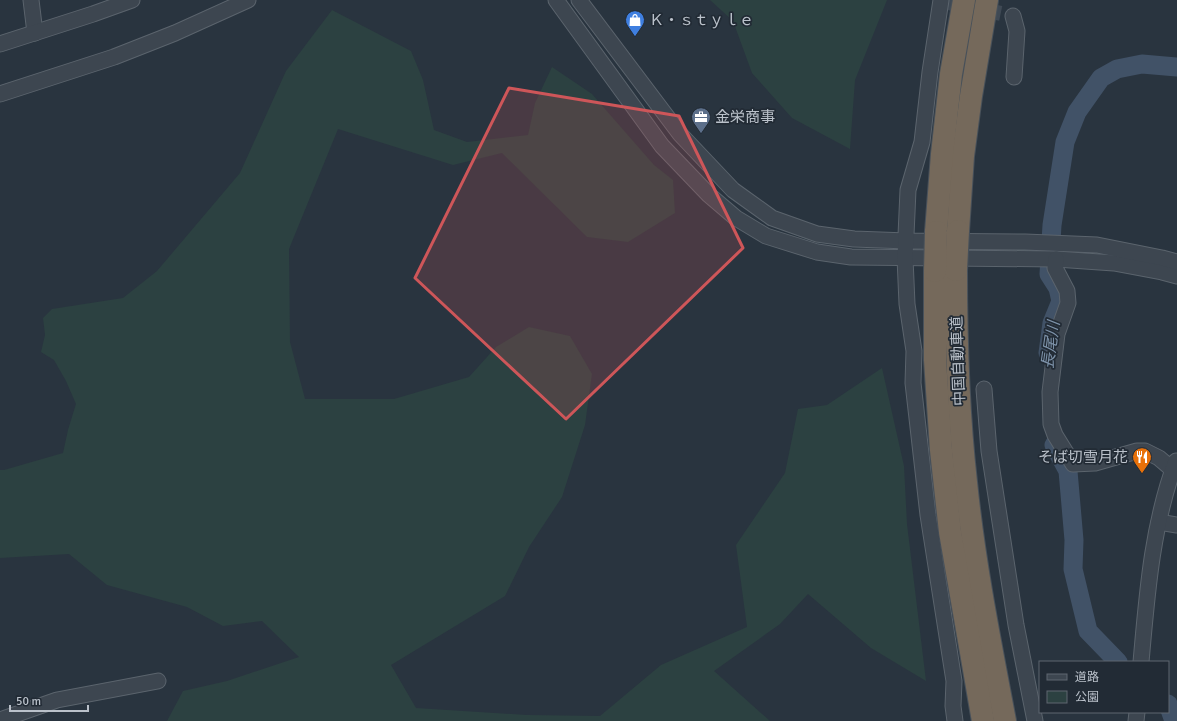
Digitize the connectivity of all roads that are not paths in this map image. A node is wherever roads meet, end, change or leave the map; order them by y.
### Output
1 (31, 0) edge
2 (132, 0) edge
3 (248, 0) edge
4 (556, 0) edge
5 (579, 0) edge
6 (941, 0) edge
7 (958, 0) edge
8 (964, 0) edge
9 (987, 0) edge
10 (92, 7) edge
11 (1013, 16) dead end
12 (35, 34) junction
13 (0, 44) edge
14 (951, 74) junction
15 (1014, 77) dead end
16 (0, 94) edge
17 (907, 241) junction
18 (905, 258) junction
19 (1056, 259) junction
20 (1177, 262) edge
21 (945, 270) junction
22 (1177, 276) edge
23 (984, 389) dead end
24 (1175, 464) edge
25 (1159, 522) junction
26 (1177, 525) edge
27 (1141, 661) edge
28 (158, 682) dead end
29 (0, 720) edge
30 (955, 721) edge
31 (983, 721) edge
32 (1005, 721) edge
33 (1035, 721) edge

1 - 12 street
2 - 10 street
3 - 16 street
4 - 18 street
5 - 17 street
6 - 17 street
7 - 14 highway
8 - 14 highway, 中国自動車道
9 - 21 highway, 中国自動車道, bridge
10 - 12 street
11 - 15 street
12 - 13 street
14 - 21 highway, 中国自動車道, bridge
17 - 18 street
17 - 20 street
18 - 19 street
18 - 30 street
19 - 22 street
19 - 24 street
21 - 31 highway, 中国自動車道
21 - 32 highway, 中国自動車道
23 - 33 street
24 - 25 street
25 - 26 street
25 - 27 street
28 - 29 street

